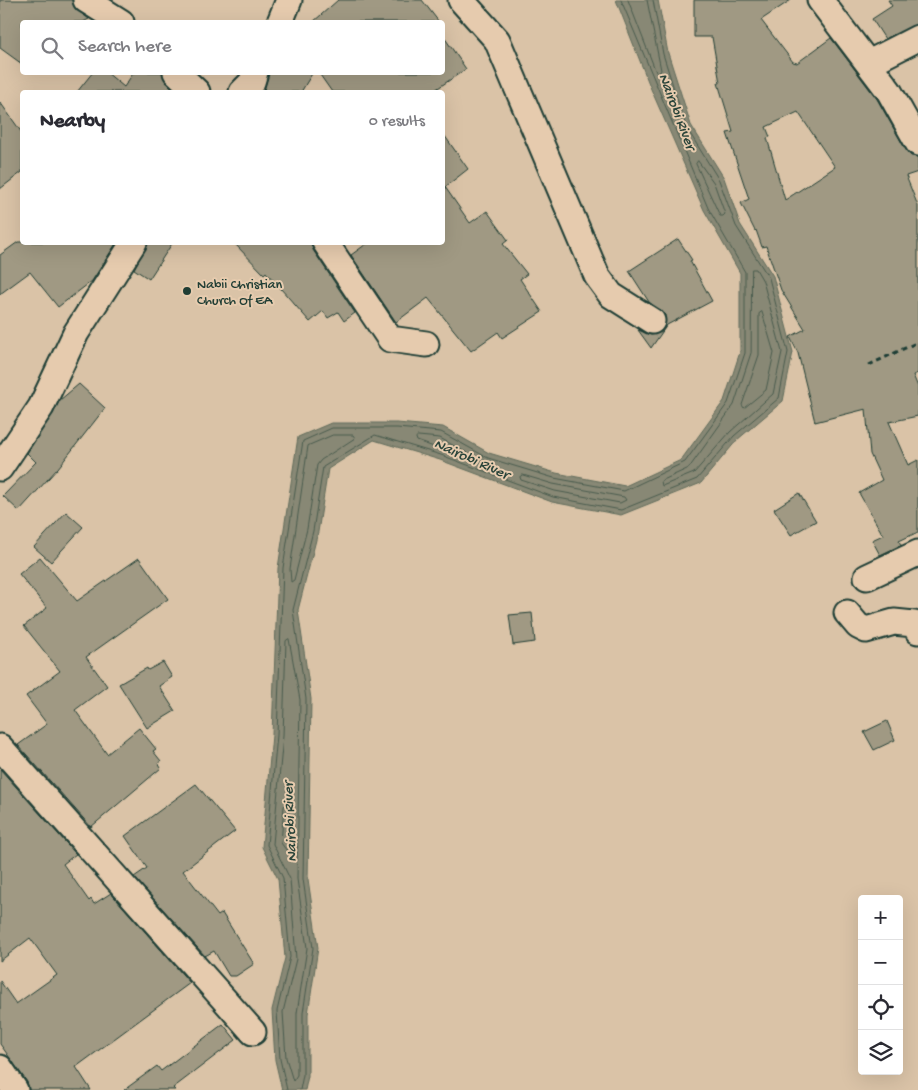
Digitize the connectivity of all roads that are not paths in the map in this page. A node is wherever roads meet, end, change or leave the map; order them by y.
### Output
1 (86, 0) edge
2 (289, 0) edge
3 (461, 0) edge
4 (820, 0) edge
5 (118, 20) edge
6 (281, 20) edge
7 (918, 38) edge
8 (870, 64) junction
9 (179, 75) edge
10 (255, 75) edge
11 (196, 90) edge
12 (244, 90) edge
13 (918, 143) edge
14 (132, 245) edge
15 (326, 245) edge
16 (652, 321) dead end
17 (426, 344) dead end
18 (0, 468) edge
19 (918, 553) edge
20 (867, 577) dead end
21 (847, 613) dead end
22 (918, 631) edge
23 (0, 747) edge
24 (253, 1032) dead end
25 (0, 1068) edge
26 (16, 1090) edge

1 - 5 street
2 - 6 street
3 - 16 street
4 - 8 street
7 - 8 street
8 - 13 street
9 - 11 street
10 - 12 street
14 - 18 street
15 - 17 street
19 - 20 street
21 - 22 street
23 - 24 street
25 - 26 street

